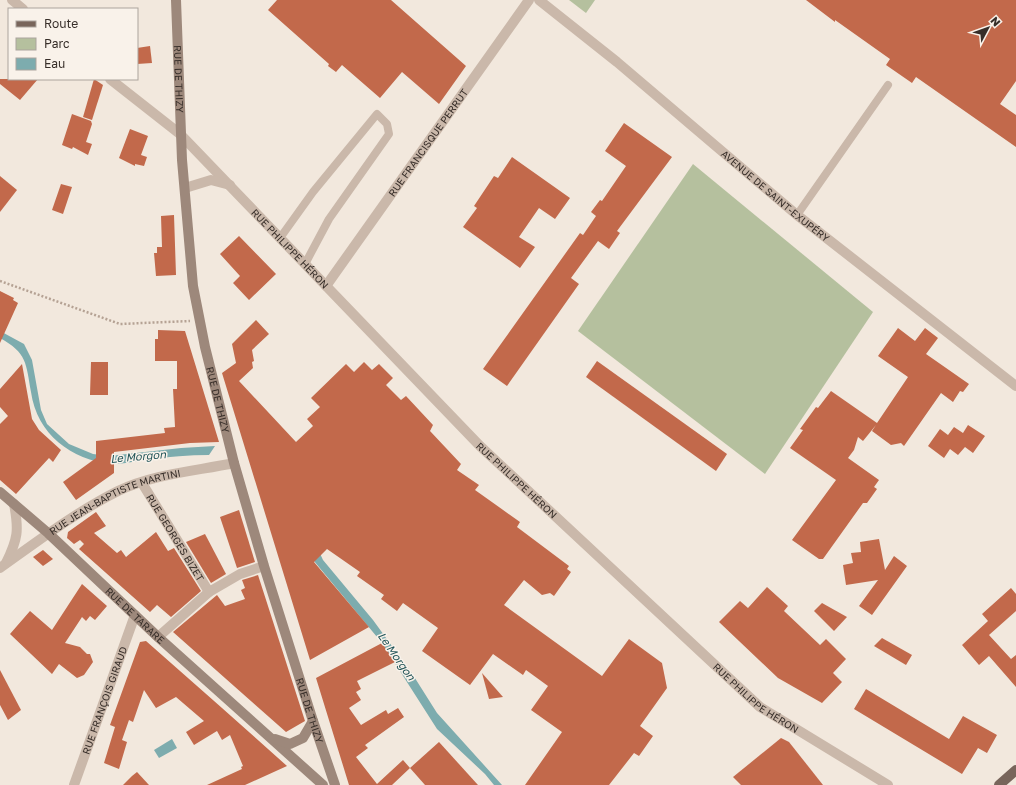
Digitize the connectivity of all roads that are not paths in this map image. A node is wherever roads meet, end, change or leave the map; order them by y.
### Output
1 (12, 0) edge
2 (176, 0) edge
3 (529, 0) edge
4 (539, 0) edge
5 (22, 8) edge
6 (111, 80) edge
7 (888, 85) dead end
8 (180, 134) junction
9 (230, 185) junction
10 (185, 188) junction
11 (797, 215) junction
12 (280, 238) junction
13 (305, 264) junction
14 (326, 286) junction
15 (1016, 386) edge
16 (234, 464) junction
17 (142, 483) junction
18 (0, 492) edge
19 (14, 504) junction
20 (48, 533) junction
21 (3, 566) edge
22 (264, 566) junction
23 (209, 592) junction
24 (136, 615) junction
25 (158, 637) junction
26 (312, 721) junction
27 (272, 738) junction
28 (1016, 770) edge
29 (1003, 784) edge
30 (74, 785) edge
31 (323, 785) edge
32 (335, 785) edge
33 (888, 785) edge

1 - 5 street
2 - 8 main road, RUE DE THIZY
3 - 14 street, RUE FRANCISQUE PERRUT
4 - 11 street, AVENUE DE SAINT-EXUPÉRY
6 - 8 street, RUE PHILIPPE HÉRON
7 - 11 lane
8 - 9 street, RUE PHILIPPE HÉRON
8 - 10 main road, RUE DE THIZY
9 - 10 street
9 - 12 street, RUE PHILIPPE HÉRON
10 - 16 main road, RUE DE THIZY
11 - 15 street, AVENUE DE SAINT-EXUPÉRY
12 - 13 street, RUE PHILIPPE HÉRON
12 - 13 lane
13 - 14 street, RUE PHILIPPE HÉRON
14 - 33 street, RUE PHILIPPE HÉRON
16 - 17 street, RUE JEAN-BAPTISTE MARTINI
16 - 22 main road, RUE DE THIZY
17 - 20 street, RUE JEAN-BAPTISTE MARTINI
17 - 23 street, RUE GEORGES BIZET
18 - 19 main road, RUE DE TARARE
19 - 20 main road, RUE DE TARARE
19 - 21 street, RUE JEAN-BAPTISTE MARTINI
20 - 21 street, RUE JEAN-BAPTISTE MARTINI
20 - 24 main road, RUE DE TARARE
22 - 23 street
22 - 26 main road, RUE DE THIZY
23 - 25 street
24 - 25 main road, RUE DE TARARE
24 - 30 street, RUE FRANÇOIS GIRAUD
25 - 27 main road, RUE DE TARARE
26 - 27 main road, RUE DE TARARE
26 - 32 main road, RUE DE THIZY
27 - 31 main road, RUE DE TARARE
28 - 29 main road

